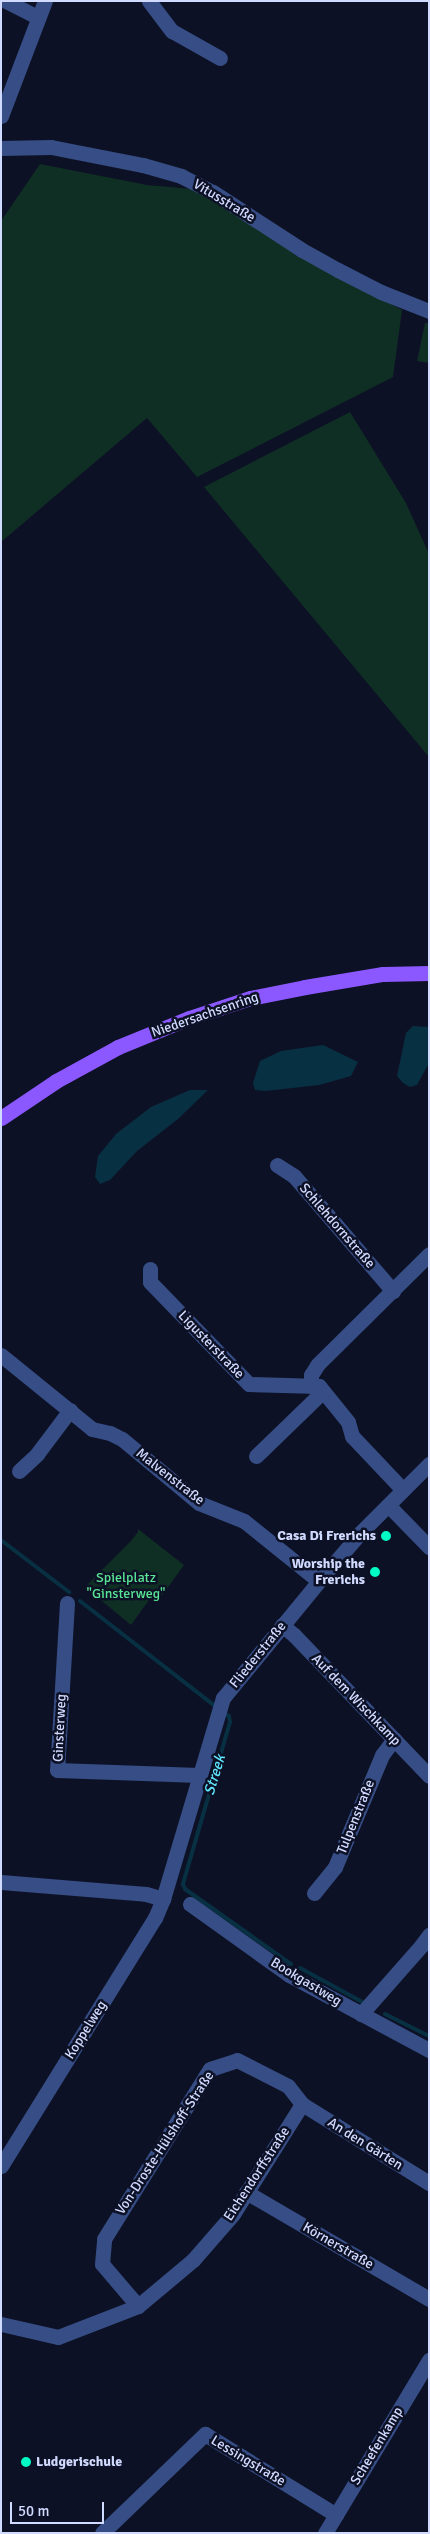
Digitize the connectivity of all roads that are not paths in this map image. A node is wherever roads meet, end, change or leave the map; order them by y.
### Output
1 (6, 1) edge
2 (45, 1) edge
3 (149, 1) edge
4 (38, 17) junction
5 (220, 58) dead end
6 (1, 116) edge
7 (1, 148) edge
8 (429, 310) edge
9 (429, 973) edge
10 (1, 1118) edge
11 (278, 1165) dead end
12 (429, 1254) edge
13 (150, 1269) dead end
14 (393, 1291) junction
15 (1, 1355) edge
16 (317, 1388) junction
17 (70, 1410) junction
18 (256, 1456) dead end
19 (429, 1464) edge
20 (19, 1471) dead end
21 (403, 1490) junction
22 (388, 1505) junction
23 (429, 1547) edge
24 (318, 1580) junction
25 (67, 1603) dead end
26 (282, 1625) junction
27 (394, 1739) junction
28 (199, 1775) junction
29 (429, 1776) edge
30 (1, 1882) edge
31 (314, 1893) dead end
32 (164, 1895) junction
33 (190, 1904) dead end
34 (429, 1935) edge
35 (361, 2014) junction
36 (429, 2050) edge
37 (302, 2104) junction
38 (1, 2166) edge
39 (429, 2183) edge
40 (246, 2192) junction
41 (429, 2299) edge
42 (138, 2306) junction
43 (1, 2324) edge
44 (429, 2360) edge
45 (336, 2515) junction
46 (102, 2533) edge
47 (325, 2533) edge

1 - 4 street
2 - 4 street
3 - 5 street
4 - 6 street
7 - 8 street, Vitusstraße
9 - 10 main road, Niedersachsenring
11 - 14 street, Schlehdornstraße
12 - 14 street
13 - 16 street, Ligusterstraße
14 - 16 street
15 - 17 street, Malvenstraße
16 - 18 street
16 - 21 street
17 - 20 street
17 - 24 street, Malvenstraße
19 - 21 street, Fliederstraße
21 - 22 street, Fliederstraße
22 - 23 street
22 - 24 street, Fliederstraße
24 - 26 street, Fliederstraße
25 - 28 street, Ginsterweg
26 - 27 street, Auf dem Wischkamp
26 - 28 street, Fliederstraße
27 - 29 street, Auf dem Wischkamp
27 - 31 street, Tulpenstraße
28 - 32 street, Fliederstraße
30 - 32 street
32 - 38 street, Koppelweg
33 - 35 street, Bookgastweg
34 - 35 street
35 - 36 street, Bookgastweg
37 - 39 street, An den Gärten
37 - 40 street, Eichendorffstraße
37 - 42 street, Von-Droste-Hülshoff-Straße
40 - 41 street, Körnerstraße
40 - 42 street, Eichendorffstraße
42 - 43 street, Eichendorffstraße
44 - 45 street, Scheefenkamp
45 - 46 street, Lessingstraße
45 - 47 street, Scheefenkamp

